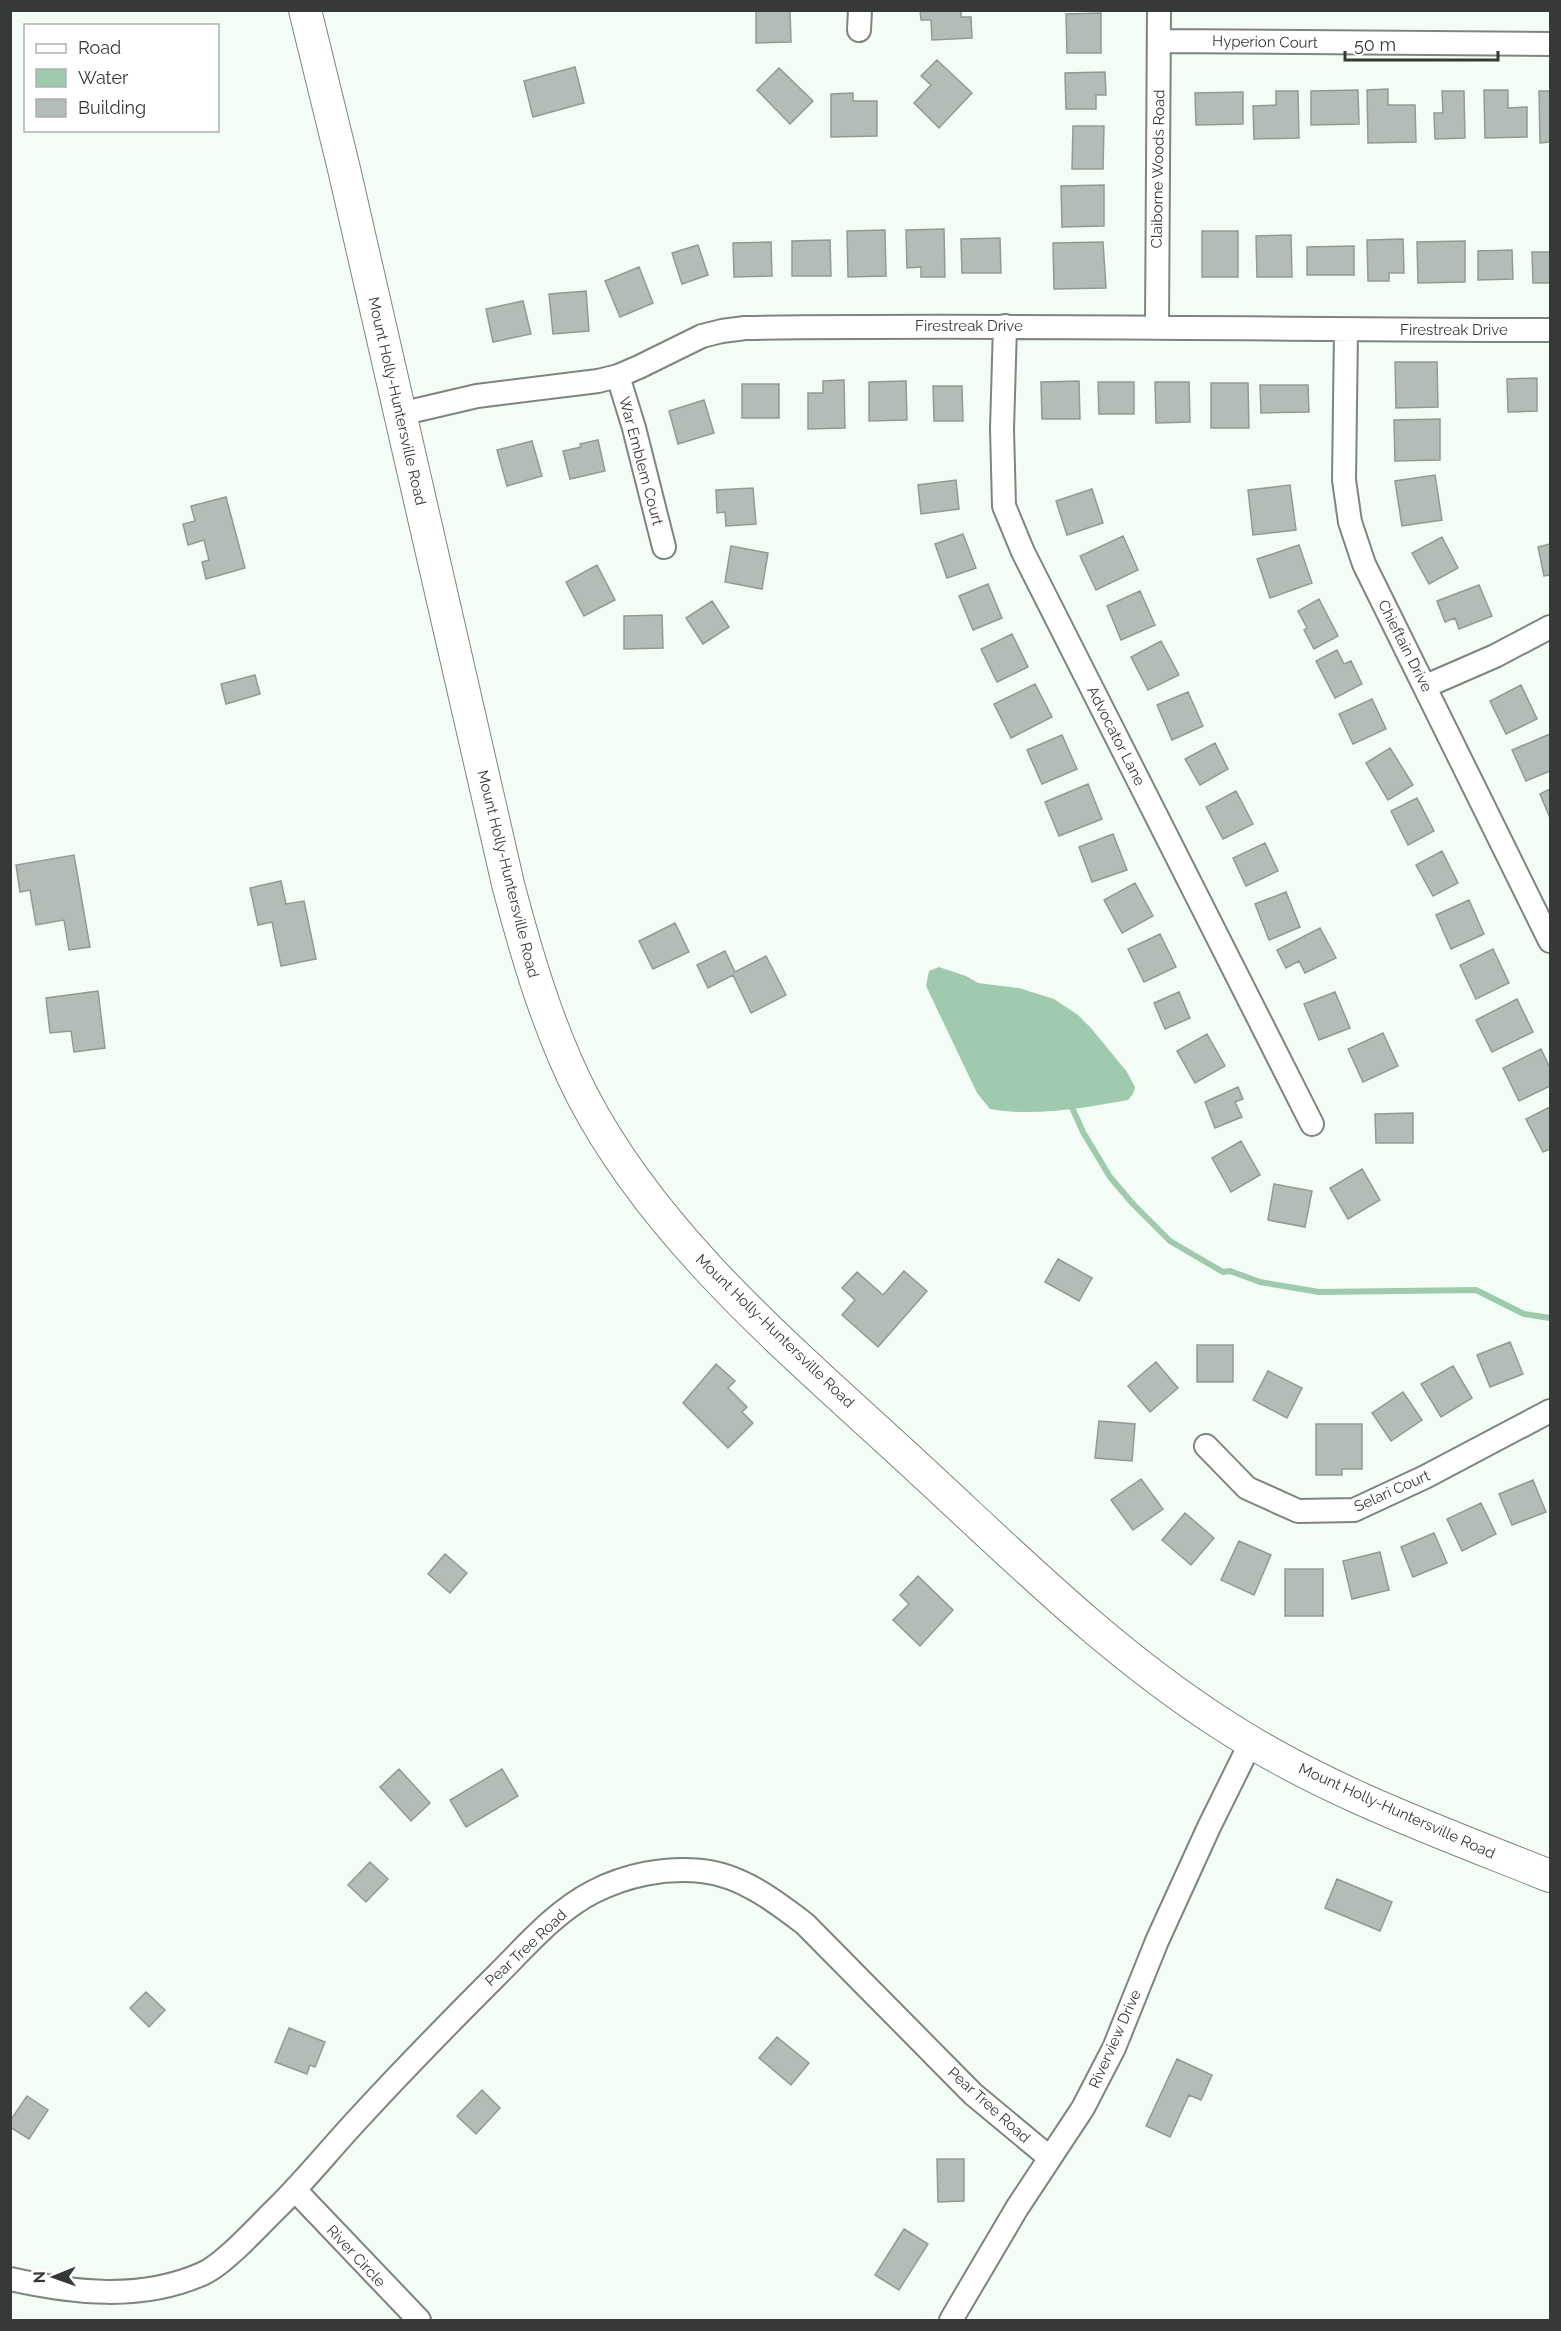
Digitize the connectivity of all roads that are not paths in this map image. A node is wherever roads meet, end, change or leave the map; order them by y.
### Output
1 (305, 10) edge
2 (1159, 10) edge
3 (1159, 41) junction
4 (1551, 44) edge
5 (1005, 326) junction
6 (1156, 327) junction
7 (1346, 330) junction
8 (1551, 330) edge
9 (618, 376) junction
10 (400, 414) junction
11 (664, 547) dead end
12 (1551, 627) edge
13 (1426, 686) junction
14 (1551, 941) edge
15 (1312, 1124) dead end
16 (1551, 1411) edge
17 (1206, 1446) dead end
18 (1251, 1742) junction
19 (1551, 1876) edge
20 (1050, 2158) junction
21 (295, 2190) junction
22 (10, 2279) edge
23 (420, 2320) edge
24 (951, 2320) edge

1 - 10 main road, Mount Holly-Huntersville Road
2 - 3 street, Claiborne Woods Road
3 - 4 street, Hyperion Court
3 - 6 street, Claiborne Woods Road
5 - 6 street, Firestreak Drive
5 - 9 street, Firestreak Drive
5 - 15 street, Advocator Lane
6 - 7 street, Firestreak Drive
7 - 8 street, Firestreak Drive
7 - 13 street, Chieftain Drive
9 - 10 street, Firestreak Drive
9 - 11 street, War Emblem Court
10 - 18 main road, Mount Holly-Huntersville Road
12 - 13 street
13 - 14 street, Chieftain Drive
16 - 17 street, Selari Court
18 - 19 main road, Mount Holly-Huntersville Road
18 - 20 street, Riverview Drive
20 - 21 street, Pear Tree Road
20 - 24 street, Riverview Drive
21 - 22 street, Pear Tree Road
21 - 23 street, River Circle

